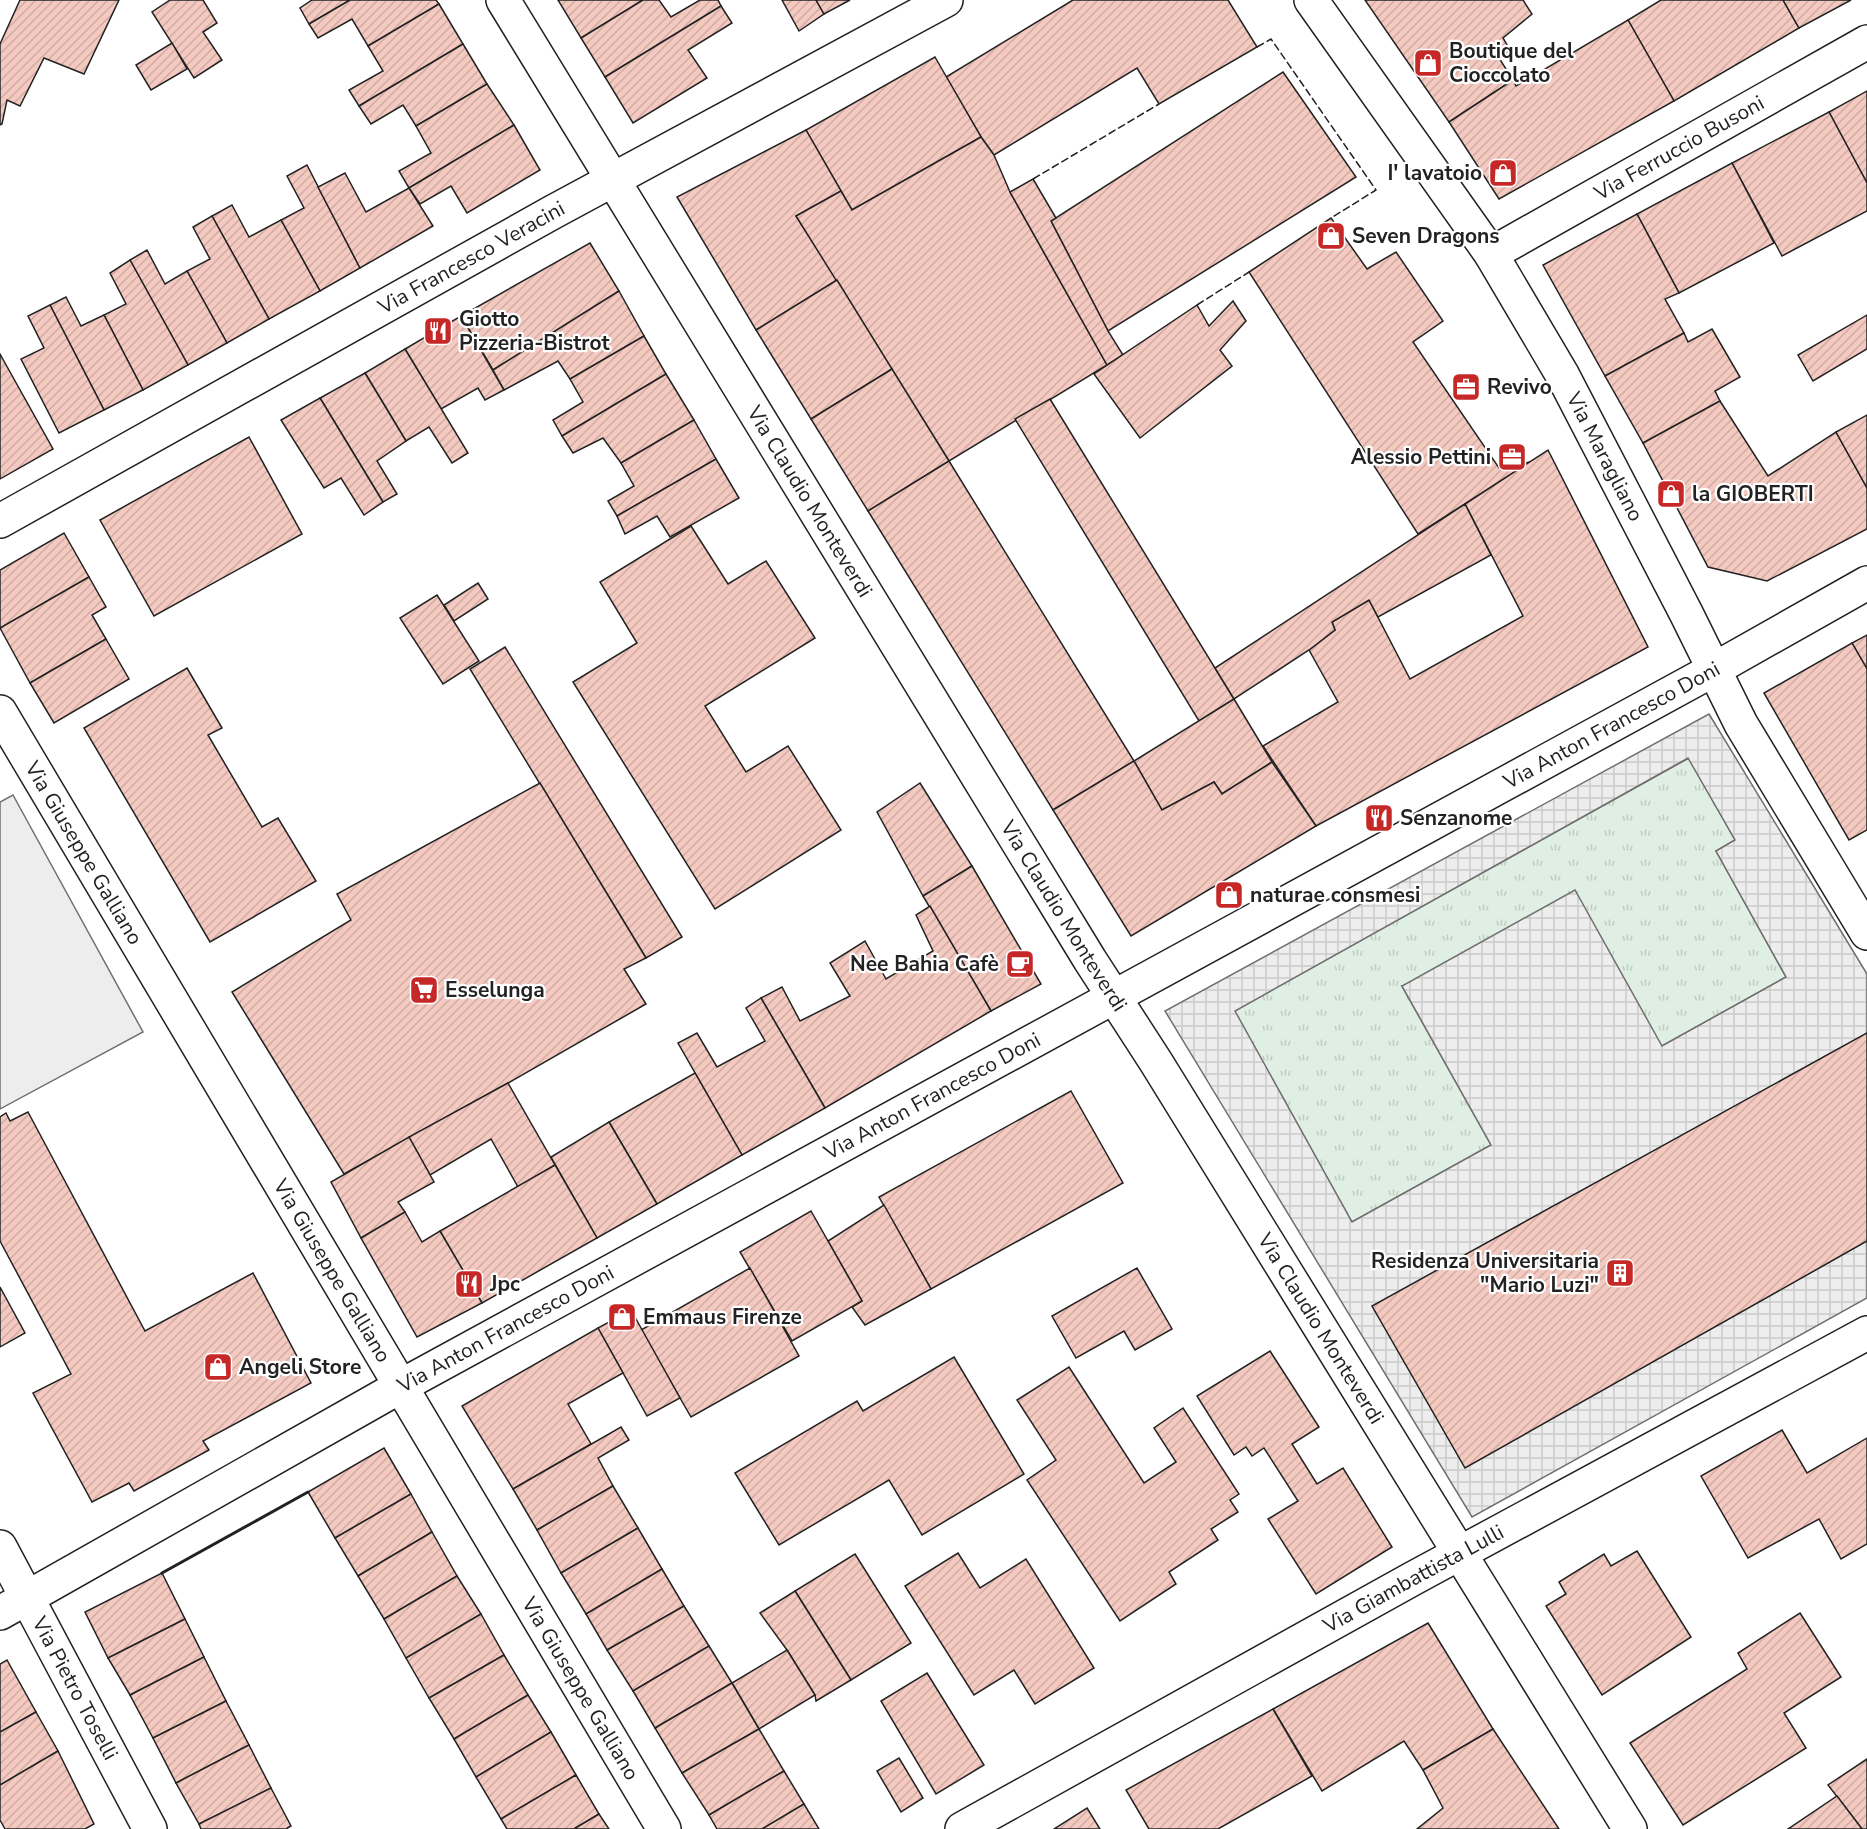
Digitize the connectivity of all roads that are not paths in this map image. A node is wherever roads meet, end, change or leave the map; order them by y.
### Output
1 (503, 0) edge
2 (946, 0) edge
3 (1311, 0) edge
4 (1867, 42) edge
5 (613, 180) junction
6 (1491, 254) junction
7 (0, 521) edge
8 (1867, 583) edge
9 (1713, 670) junction
10 (0, 712) edge
11 (1867, 933) edge
12 (1113, 997) junction
13 (1867, 1333) edge
14 (401, 1386) junction
15 (0, 1547) edge
16 (1461, 1553) junction
17 (13, 1606) edge
18 (150, 1829) edge
19 (664, 1829) edge
20 (962, 1829) edge
21 (1630, 1829) edge

1 - 5 street, Via Claudio Monteverdi
2 - 5 street, Via Francesco Veracini
3 - 6 street, Via Maragliano
4 - 6 street, Via Ferruccio Busoni
5 - 7 street, Via Francesco Veracini
5 - 12 street, Via Claudio Monteverdi
6 - 9 street, Via Maragliano
8 - 9 street, Via Anton Francesco Doni
9 - 11 street, Via Maragliano
9 - 12 street, Via Anton Francesco Doni
10 - 14 street, Via Giuseppe Galliano
12 - 14 street, Via Anton Francesco Doni
12 - 16 street, Via Claudio Monteverdi
13 - 16 street, Via Giambattista Lulli
14 - 17 street, Via Anton Francesco Doni
14 - 19 street, Via Giuseppe Galliano
15 - 17 street, Via Pietro Toselli
16 - 20 street, Via Giambattista Lulli
16 - 21 street, Via Claudio Monteverdi
17 - 18 street, Via Pietro Toselli

